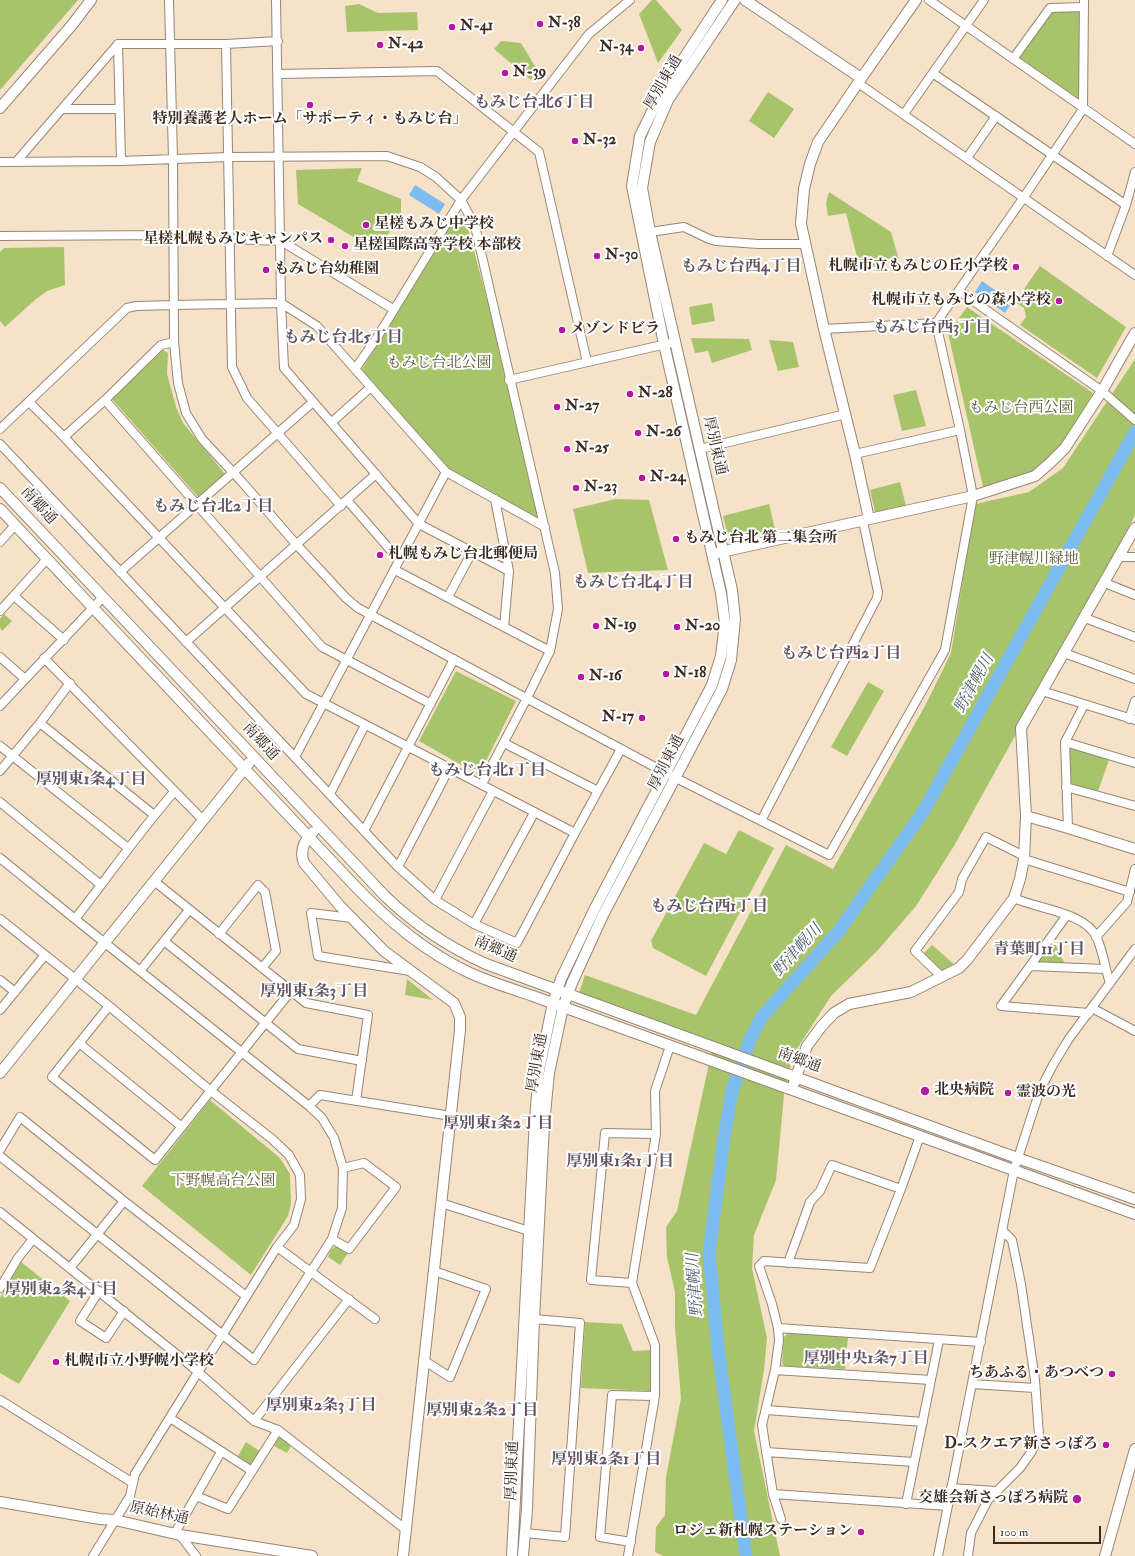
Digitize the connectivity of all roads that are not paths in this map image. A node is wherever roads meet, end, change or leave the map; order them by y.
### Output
1 (91, 0) edge
2 (169, 0) edge
3 (276, 0) edge
4 (630, 0) edge
5 (722, 0) edge
6 (735, 0) edge
7 (745, 0) edge
8 (916, 0) edge
9 (929, 0) edge
10 (984, 0) edge
11 (1084, 4) edge
12 (966, 26) junction
13 (278, 41) junction
14 (118, 44) junction
15 (170, 44) junction
16 (226, 44) junction
17 (1013, 58) junction
18 (278, 74) junction
19 (934, 74) junction
20 (859, 81) junction
21 (0, 108) edge
22 (63, 109) junction
23 (1083, 109) junction
24 (119, 110) junction
25 (904, 114) junction
26 (996, 116) junction
27 (514, 131) junction
28 (1135, 144) edge
29 (1052, 155) junction
30 (229, 157) junction
31 (279, 158) junction
32 (967, 158) junction
33 (173, 159) junction
34 (121, 160) junction
35 (0, 162) edge
36 (16, 162) junction
37 (1135, 172) edge
38 (1024, 197) junction
39 (461, 200) junction
40 (1126, 205) junction
41 (650, 232) junction
42 (174, 235) junction
43 (0, 236) edge
44 (229, 239) junction
45 (281, 241) junction
46 (806, 244) junction
47 (1107, 256) junction
48 (1135, 275) edge
49 (959, 291) junction
50 (230, 303) junction
51 (281, 303) junction
52 (174, 305) junction
53 (393, 309) junction
54 (936, 323) junction
55 (824, 329) junction
56 (1135, 333) edge
57 (174, 342) junction
58 (675, 342) junction
59 (664, 344) junction
60 (587, 362) junction
61 (355, 369) junction
62 (509, 380) junction
63 (371, 387) junction
64 (1102, 391) junction
65 (105, 400) junction
66 (29, 402) junction
67 (313, 402) junction
68 (846, 414) junction
69 (1135, 420) edge
70 (332, 422) junction
71 (0, 429) edge
72 (960, 430) junction
73 (278, 434) junction
74 (64, 436) junction
75 (0, 444) edge
76 (700, 449) junction
77 (855, 454) junction
78 (446, 472) junction
79 (234, 473) junction
80 (376, 474) junction
81 (0, 488) edge
82 (973, 496) junction
83 (495, 499) junction
84 (344, 503) junction
85 (197, 505) junction
86 (0, 509) edge
87 (866, 520) junction
88 (419, 524) junction
89 (16, 525) junction
90 (545, 527) junction
91 (1135, 528) edge
92 (159, 538) junction
93 (0, 542) edge
94 (296, 544) junction
95 (472, 552) junction
96 (718, 553) junction
97 (1135, 556) edge
98 (1119, 557) junction
99 (47, 559) junction
100 (399, 560) junction
101 (395, 570) junction
102 (509, 571) junction
103 (120, 572) junction
104 (259, 576) junction
105 (1105, 583) junction
106 (1135, 595) edge
107 (14, 596) junction
108 (448, 597) junction
109 (104, 598) junction
110 (225, 607) junction
111 (93, 608) junction
112 (0, 611) edge
113 (371, 616) junction
114 (1085, 618) junction
115 (504, 627) junction
116 (1135, 637) edge
117 (64, 640) junction
118 (186, 642) junction
119 (550, 651) junction
120 (1064, 653) junction
121 (0, 657) edge
122 (44, 658) junction
123 (454, 659) junction
124 (347, 660) junction
125 (25, 679) junction
126 (1135, 679) edge
127 (70, 683) junction
128 (1042, 691) junction
129 (527, 698) junction
130 (1135, 701) edge
131 (324, 703) junction
132 (431, 704) junction
133 (1084, 705) junction
134 (0, 706) edge
135 (1132, 720) edge
136 (40, 723) junction
137 (365, 725) junction
138 (1065, 742) junction
139 (504, 743) junction
140 (0, 746) edge
141 (409, 747) junction
142 (621, 749) junction
143 (12, 755) junction
144 (295, 757) junction
145 (254, 758) junction
146 (1135, 764) edge
147 (450, 767) junction
148 (245, 768) junction
149 (0, 771) edge
150 (666, 773) junction
151 (676, 778) junction
152 (482, 784) junction
153 (1066, 787) junction
154 (493, 791) junction
155 (598, 791) junction
156 (174, 792) junction
157 (330, 794) junction
158 (0, 802) edge
159 (1135, 806) edge
160 (534, 813) junction
161 (154, 815) junction
162 (1026, 816) junction
163 (203, 820) junction
164 (761, 821) junction
165 (319, 827) junction
166 (1068, 828) junction
167 (364, 830) junction
168 (575, 833) junction
169 (309, 837) junction
170 (128, 848) junction
171 (1135, 849) edge
172 (0, 858) edge
173 (1024, 858) junction
174 (398, 867) junction
175 (1135, 869) edge
176 (154, 882) junction
177 (101, 885) junction
178 (1130, 892) junction
179 (1014, 898) junction
180 (435, 900) junction
181 (189, 910) junction
182 (1067, 915) junction
183 (352, 918) junction
184 (0, 919) edge
185 (75, 919) junction
186 (474, 924) junction
187 (219, 934) junction
188 (1096, 937) junction
189 (164, 941) junction
190 (105, 943) junction
191 (1135, 949) edge
192 (45, 955) junction
193 (1030, 966) junction
194 (262, 968) junction
195 (1105, 969) junction
196 (140, 971) junction
197 (410, 971) junction
198 (942, 976) junction
199 (76, 979) junction
200 (0, 980) edge
201 (1110, 983) junction
202 (557, 990) junction
203 (15, 992) junction
204 (291, 992) junction
205 (568, 994) junction
206 (553, 1003) junction
207 (109, 1006) junction
208 (564, 1007) junction
209 (0, 1010) edge
210 (1091, 1010) junction
211 (266, 1023) junction
212 (1135, 1031) edge
213 (79, 1043) junction
214 (670, 1046) junction
215 (242, 1052) junction
216 (362, 1061) junction
217 (0, 1073) edge
218 (796, 1076) junction
219 (792, 1090) junction
220 (211, 1091) junction
221 (356, 1101) junction
222 (309, 1106) junction
223 (451, 1116) junction
224 (182, 1127) junction
225 (656, 1134) junction
226 (920, 1136) junction
227 (0, 1150) edge
228 (0, 1156) edge
229 (1018, 1157) junction
230 (343, 1168) junction
231 (1014, 1170) junction
232 (901, 1189) junction
233 (1135, 1199) edge
234 (124, 1201) junction
235 (441, 1203) junction
236 (0, 1212) edge
237 (1135, 1214) edge
238 (529, 1231) junction
239 (1003, 1231) junction
240 (97, 1233) junction
241 (33, 1238) junction
242 (332, 1239) junction
243 (277, 1247) junction
244 (788, 1263) junction
245 (70, 1268) junction
246 (434, 1271) junction
247 (311, 1272) junction
248 (632, 1283) junction
249 (0, 1288) edge
250 (99, 1291) junction
251 (246, 1296) junction
252 (350, 1299) junction
253 (124, 1311) junction
254 (375, 1319) dead end
255 (534, 1319) junction
256 (778, 1328) junction
257 (223, 1334) junction
258 (939, 1340) junction
259 (981, 1342) junction
260 (423, 1360) junction
261 (776, 1370) junction
262 (198, 1372) junction
263 (931, 1380) junction
264 (972, 1384) junction
265 (1035, 1388) junction
266 (655, 1396) junction
267 (0, 1400) edge
268 (767, 1410) junction
269 (170, 1418) junction
270 (254, 1421) junction
271 (923, 1422) junction
272 (278, 1430) junction
273 (1135, 1449) edge
274 (221, 1452) junction
275 (766, 1452) junction
276 (570, 1458) junction
277 (606, 1461) junction
278 (914, 1462) junction
279 (252, 1471) junction
280 (133, 1483) junction
281 (951, 1488) junction
282 (996, 1491) junction
283 (773, 1494) junction
284 (196, 1496) junction
285 (0, 1502) edge
286 (906, 1504) junction
287 (948, 1506) junction
288 (781, 1519) dead end
289 (115, 1520) junction
290 (405, 1529) junction
291 (525, 1533) junction
292 (177, 1534) junction
293 (630, 1542) junction
294 (93, 1556) edge
295 (196, 1556) edge
296 (312, 1556) edge
297 (403, 1556) edge
298 (512, 1556) edge
299 (523, 1556) edge
300 (628, 1556) edge
301 (938, 1556) edge
302 (968, 1556) edge
303 (1106, 1556) edge

1 - 21 street
2 - 15 street
3 - 13 street
4 - 27 street
5 - 59 street, 厚別東通
6 - 41 street, 厚別東通
7 - 20 street
8 - 20 street
9 - 12 street
10 - 12 street
11 - 17 street
11 - 23 street
12 - 17 street
12 - 19 street
13 - 16 street
13 - 18 street
14 - 15 street
14 - 22 street
14 - 24 street
15 - 16 street
15 - 33 street
16 - 30 street
17 - 23 street
18 - 27 street
18 - 31 street
19 - 25 street
19 - 26 street
20 - 25 street
20 - 46 street
22 - 24 street
22 - 36 street
23 - 28 street
23 - 29 street
24 - 34 street
25 - 32 street
26 - 29 street
26 - 32 street
27 - 39 street
27 - 60 street
29 - 38 street
29 - 40 street
30 - 31 street
30 - 33 street
30 - 44 street
31 - 39 street
31 - 45 street
32 - 38 street
33 - 34 street
33 - 42 street
34 - 36 street
35 - 36 street
37 - 40 street
38 - 47 street
38 - 49 street
39 - 53 street
39 - 62 street
40 - 47 street
41 - 46 street
41 - 58 street, 厚別東通
42 - 43 street
42 - 52 street
44 - 45 street
44 - 50 street
45 - 51 street
45 - 53 street
46 - 55 street
47 - 48 street
49 - 54 street
49 - 64 street
50 - 51 street
50 - 52 street
50 - 73 street
51 - 61 street
51 - 67 street
52 - 57 street
52 - 66 street
53 - 61 street
54 - 55 street
54 - 72 street
55 - 68 street
56 - 64 street
57 - 65 street
57 - 79 street
58 - 59 street
58 - 76 street, 厚別東通
59 - 60 street
59 - 96 street, 厚別東通
60 - 62 street
61 - 63 street
62 - 90 street
63 - 70 street
63 - 78 street
64 - 69 street
64 - 82 street
65 - 74 street
65 - 85 street
66 - 71 street
66 - 74 street
67 - 70 street
67 - 73 street
68 - 76 street
68 - 77 street
70 - 80 street
72 - 77 street
72 - 82 street
73 - 79 street
73 - 84 street
74 - 92 street
75 - 103 street
76 - 96 street, 厚別東通
77 - 87 street
78 - 83 street
78 - 88 street
79 - 85 street
79 - 94 street
80 - 84 street
80 - 88 street
81 - 109 street, 南郷通
82 - 87 street
82 - 164 street
83 - 90 street
83 - 102 street
84 - 94 street
84 - 100 street
85 - 92 street
85 - 104 street
86 - 89 street, 南郷通
87 - 96 street
87 - 164 street
88 - 95 street
88 - 100 street
89 - 93 street
89 - 99 street, 南郷通
90 - 119 street
91 - 98 street
92 - 103 street
92 - 110 street
94 - 104 street
94 - 113 street
95 - 102 street
95 - 108 street
96 - 150 street, 厚別東通
96 - 151 street, 厚別東通
97 - 98 street
98 - 105 street
99 - 107 street
99 - 111 street, 南郷通
100 - 101 street
101 - 108 street
101 - 113 street
102 - 115 street
103 - 118 street
104 - 110 street
104 - 124 street
105 - 106 street
105 - 114 street
107 - 112 street
107 - 117 street
108 - 115 street
109 - 111 street
109 - 145 street, 南郷通
110 - 118 street
110 - 131 street
111 - 117 street
111 - 148 street, 南郷通
113 - 123 street
113 - 124 street
114 - 116 street
114 - 120 street
115 - 119 street
117 - 122 street
118 - 144 street
119 - 129 street
120 - 126 street
120 - 128 street
121 - 125 street
122 - 125 street
122 - 127 street
123 - 129 street
123 - 132 street
124 - 131 street
124 - 132 street
125 - 134 street
127 - 136 street
127 - 156 street
128 - 133 street
128 - 162 street
129 - 139 street
129 - 142 street
130 - 135 street
131 - 137 street
131 - 144 street
132 - 141 street
133 - 135 street
133 - 138 street
136 - 143 street
136 - 161 street
137 - 141 street
137 - 157 street
138 - 146 street
138 - 153 street
139 - 152 street
139 - 155 street
140 - 143 street
141 - 147 street
141 - 167 street
142 - 150 street
142 - 155 street
143 - 149 street
143 - 170 street
144 - 157 street
145 - 148 street
145 - 165 street, 南郷通
147 - 152 street
147 - 174 street
148 - 163 street
148 - 169 street, 南郷通
150 - 151 street
150 - 202 street, 厚別東通
151 - 164 street
151 - 205 street, 厚別東通
152 - 154 street
153 - 159 street
153 - 166 street
154 - 160 street
154 - 180 street
155 - 168 street
156 - 161 street
156 - 163 street
157 - 167 street
158 - 177 street
160 - 168 street
160 - 186 street
161 - 170 street
162 - 166 street
162 - 173 street
163 - 176 street
165 - 169 street
165 - 202 street, 南郷通
166 - 171 street
167 - 174 street
168 - 186 street
169 - 183 street
169 - 206 street, 南郷通
170 - 177 street
172 - 185 street
173 - 178 street
173 - 179 street
173 - 198 street
174 - 180 street
175 - 178 street
176 - 181 street
176 - 190 street
177 - 185 street
178 - 188 street
179 - 182 street
179 - 198 street
180 - 186 street
181 - 187 street
181 - 189 street
182 - 188 street
182 - 193 street
183 - 197 street
183 - 197 street
184 - 192 street
185 - 190 street
187 - 194 street
187 - 194 street
188 - 195 street
189 - 196 street
189 - 211 street
190 - 196 street
190 - 199 street
191 - 201 street
192 - 199 street
192 - 203 street
193 - 195 street
193 - 210 street
194 - 204 street
195 - 201 street
196 - 215 street
197 - 223 street
198 - 218 street
199 - 207 street
199 - 217 street
200 - 203 street
201 - 210 street
202 - 205 street, 南郷通
202 - 206 street, 厚別東通
203 - 209 street
204 - 211 street
204 - 216 street
205 - 208 street, 厚別東通
205 - 218 street, 南郷通
206 - 208 street, 南郷通
206 - 238 street, 厚別東通
207 - 213 street
207 - 220 street
208 - 214 street, 南郷通
208 - 255 street, 厚別東通
210 - 212 street
210 - 229 street
211 - 215 street
211 - 216 street
213 - 224 street
213 - 224 street
214 - 219 street, 南郷通
214 - 225 street
215 - 220 street
215 - 222 street
216 - 221 street
218 - 219 street
218 - 229 street, 南郷通
219 - 226 street, 南郷通
220 - 224 street
220 - 243 street
221 - 222 street
221 - 223 street
222 - 230 street
223 - 235 street
225 - 248 street
225 - 248 street
226 - 231 street, 南郷通
226 - 232 street
227 - 234 street
228 - 240 street
229 - 231 street
229 - 233 street, 南郷通
230 - 242 street
230 - 242 street
231 - 237 street, 南郷通
231 - 239 street
232 - 244 street
232 - 244 street
234 - 240 street
234 - 251 street
235 - 238 street
235 - 246 street
236 - 241 street
238 - 298 street, 厚別東通
239 - 259 street
239 - 265 street
240 - 245 street
240 - 257 street
241 - 245 street
241 - 249 street
242 - 247 street
243 - 247 street
243 - 251 street
244 - 256 street
245 - 250 street
246 - 260 street
246 - 260 street
247 - 252 street
247 - 257 street
248 - 266 street
250 - 253 street
250 - 253 street
251 - 257 street
252 - 254 street
252 - 270 street
253 - 262 street
255 - 276 street
255 - 291 street, 厚別東通
256 - 258 street
256 - 261 street
257 - 262 street
258 - 259 street
258 - 263 street
259 - 264 street
260 - 290 street
261 - 263 street
261 - 268 street
262 - 269 street
262 - 270 street
263 - 271 street
264 - 265 street
264 - 281 street
265 - 282 street
266 - 277 street
266 - 293 street
267 - 280 street
268 - 271 street
268 - 275 street
269 - 274 street
269 - 280 street
270 - 272 street
271 - 278 street
272 - 279 street
272 - 290 street
273 - 303 street
274 - 279 street
274 - 284 street
275 - 278 street
275 - 283 street
276 - 277 street
276 - 291 street
277 - 293 street
278 - 286 street
279 - 284 street
280 - 289 street
281 - 282 street
281 - 287 street
282 - 302 street
283 - 286 street
283 - 288 street
284 - 292 street
285 - 289 street, 原始林通
286 - 287 street
287 - 301 street
289 - 292 street, 原始林通
289 - 294 street
290 - 297 street
291 - 299 street, 厚別東通
292 - 295 street
292 - 296 street, 原始林通
293 - 300 street

